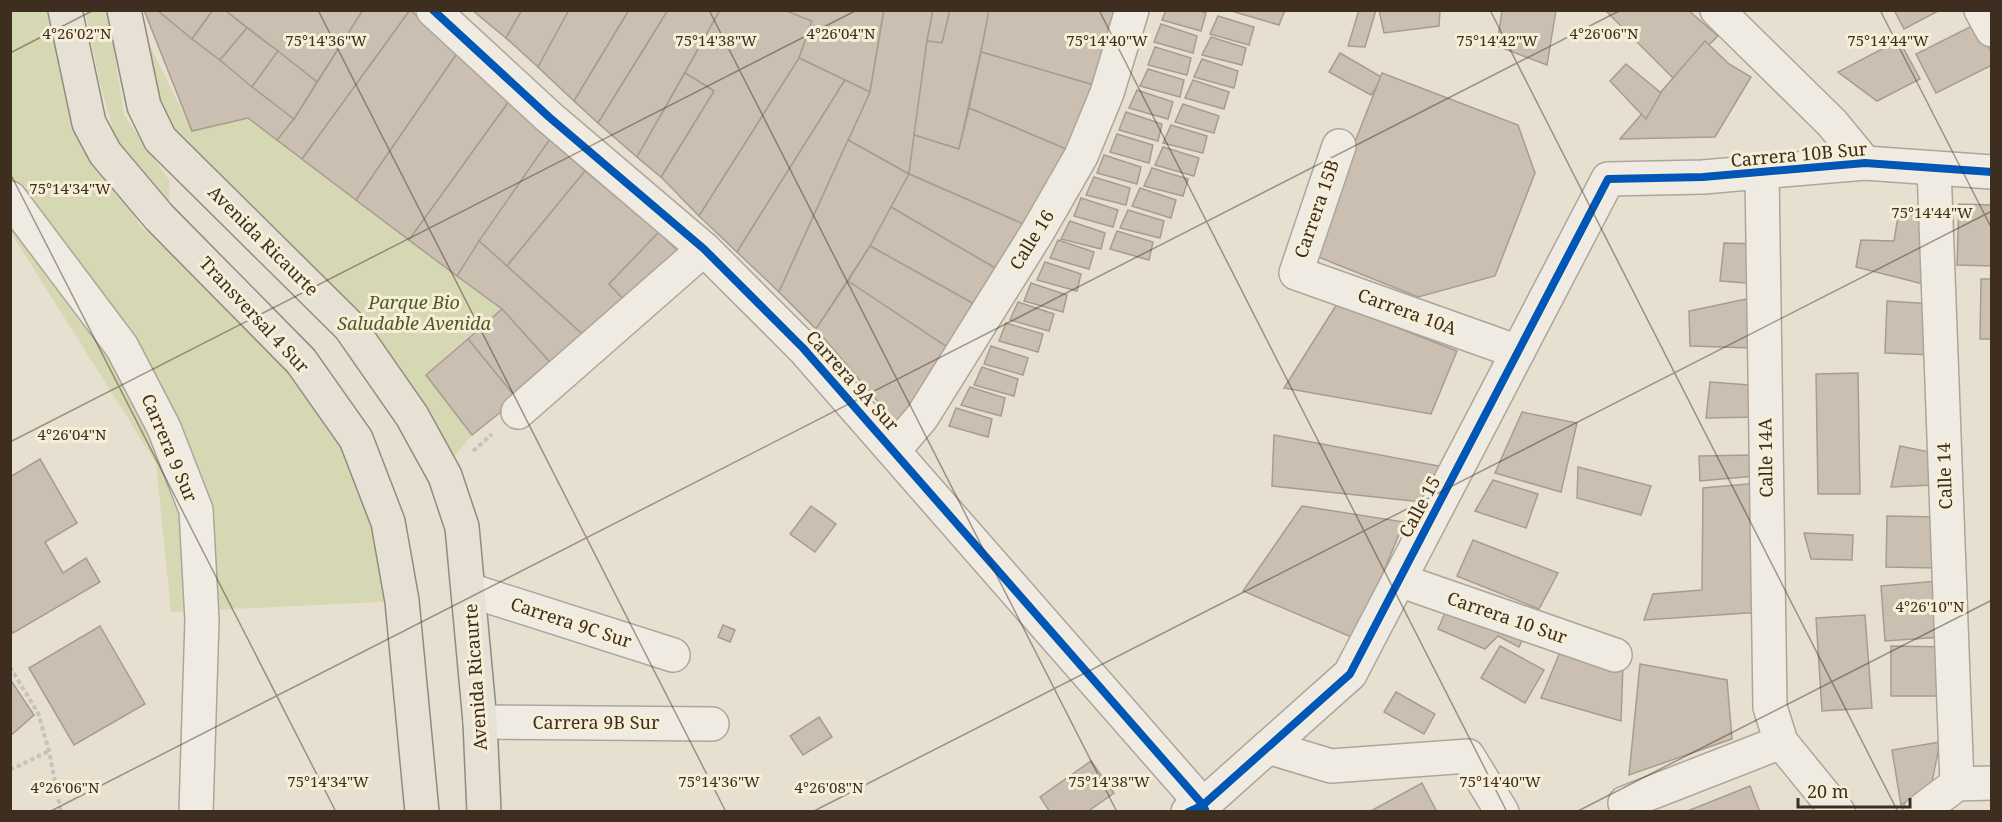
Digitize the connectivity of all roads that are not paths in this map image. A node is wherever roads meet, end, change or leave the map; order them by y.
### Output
1 (65, 10) edge
2 (124, 10) edge
3 (433, 10) edge
4 (1132, 10) edge
5 (1717, 10) edge
6 (1982, 10) edge
7 (1992, 30) edge
8 (1339, 146) dead end
9 (1865, 163) junction
10 (1934, 168) junction
11 (1992, 172) edge
12 (1762, 173) junction
13 (1608, 179) joint
14 (10, 198) edge
15 (704, 249) junction
16 (1296, 273) joint
17 (1518, 352) junction
18 (518, 412) road end
19 (894, 450) junction
20 (1399, 580) junction
21 (469, 590) junction
22 (673, 655) dead end
23 (1615, 656) dead end
24 (480, 722) junction
25 (712, 724) dead end
26 (1781, 742) junction
27 (1268, 747) junction
28 (1992, 783) edge
29 (1957, 784) junction
30 (1627, 807) edge
31 (1199, 809) edge
32 (196, 812) edge
33 (422, 812) edge
34 (484, 812) edge
35 (1502, 812) edge
36 (1838, 812) edge
37 (1920, 812) edge

1 - 33 main road, Transversal 4 Sur
2 - 21 main road, Avenida Ricaurte
3 - 15 street, Carrera 9A Sur
4 - 19 street, Calle 16
5 - 9 street
6 - 7 street
8 - 16 street, Carrera 15B
9 - 10 street, Carrera 10B Sur
9 - 12 street, Carrera 10B Sur
10 - 11 street, Carrera 10B Sur
10 - 29 street, Calle 14
12 - 13 street, Carrera 10B Sur
12 - 26 street, Calle 14A
13 - 17 street, Calle 15
14 - 32 street, Carrera 9 Sur
15 - 18 street
15 - 19 street, Carrera 9A Sur
16 - 17 street, Carrera 10A
17 - 20 street, Calle 15
19 - 31 street, Carrera 9A Sur
20 - 23 street, Carrera 10 Sur
20 - 27 street, Calle 15
21 - 22 street, Carrera 9C Sur
21 - 24 main road, Avenida Ricaurte
24 - 25 street, Carrera 9B Sur
24 - 34 main road, Avenida Ricaurte
26 - 30 street
26 - 36 street
27 - 31 street, Calle 15
27 - 35 street
28 - 29 street
29 - 37 street

